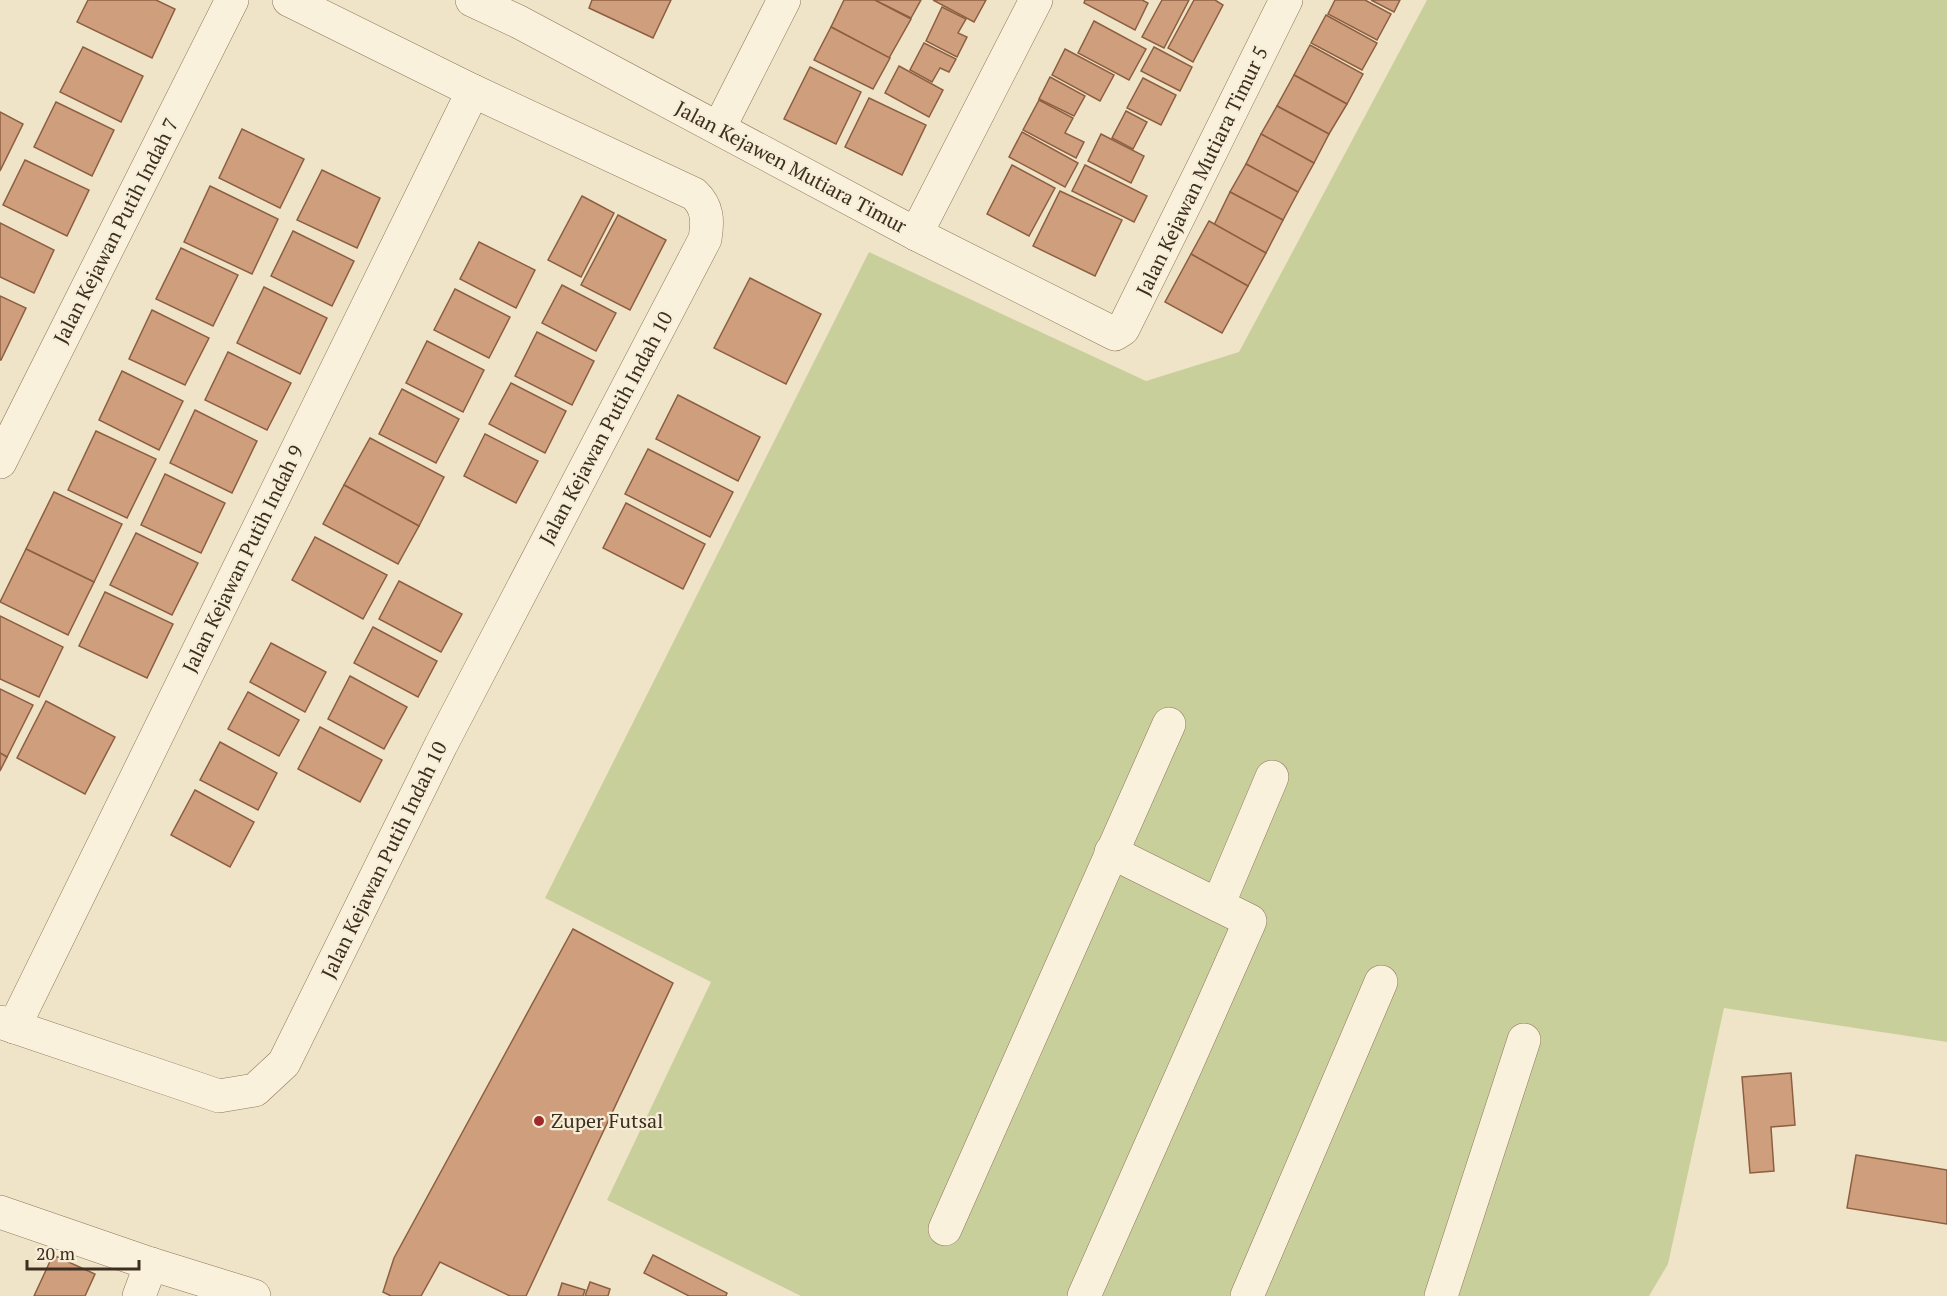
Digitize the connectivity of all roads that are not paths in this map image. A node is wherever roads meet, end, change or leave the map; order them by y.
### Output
1 (232, 0) edge
2 (289, 0) edge
3 (472, 0) edge
4 (784, 0) edge
5 (1036, 0) edge
6 (1286, 0) edge
7 (524, 11) edge
8 (473, 91) junction
9 (719, 128) junction
10 (916, 234) junction
11 (1112, 333) joint
12 (0, 462) edge
13 (1169, 724) dead end
14 (1272, 777) dead end
15 (1112, 852) junction
16 (1218, 905) junction
17 (1381, 982) dead end
18 (7, 1025) edge
19 (1524, 1040) dead end
20 (0, 1212) edge
21 (945, 1229) dead end
22 (151, 1264) junction
23 (139, 1296) edge
24 (254, 1296) edge
25 (1084, 1296) edge
26 (1247, 1296) edge
27 (1441, 1296) edge

1 - 12 street, Jalan Kejawan Putih Indah 7
2 - 8 street, Jalan Kejawan Putih Indah 10
3 - 7 street, Jalan Kejawen Mutiara Timur
4 - 9 street
5 - 10 street
6 - 11 street, Jalan Kejawan Mutiara Timur 5
7 - 9 street, Jalan Kejawen Mutiara Timur
8 - 18 street, Jalan Kejawan Putih Indah 9
8 - 18 street, Jalan Kejawan Putih Indah 10
9 - 10 street, Jalan Kejawen Mutiara Timur
10 - 11 street, Jalan Kejawen Mutiara Timur
13 - 15 street
14 - 16 street
15 - 16 street
15 - 21 street
16 - 25 street
17 - 26 street
19 - 27 street
20 - 22 street
22 - 23 street
22 - 24 street

